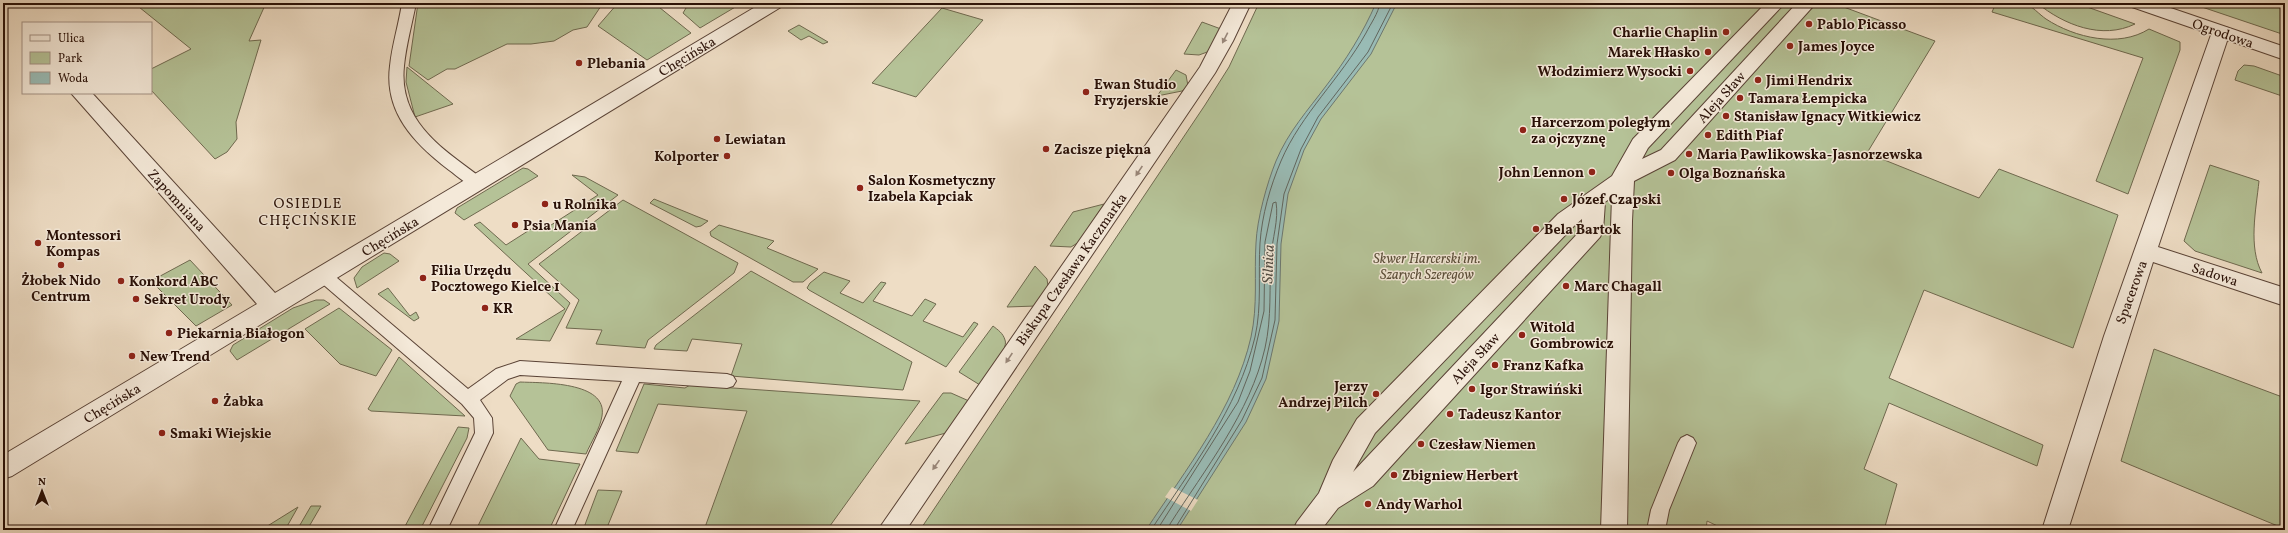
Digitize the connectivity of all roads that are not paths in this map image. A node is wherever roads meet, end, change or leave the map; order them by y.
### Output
1 (409, 3) edge
2 (775, 3) edge
3 (1242, 3) edge
4 (1776, 3) edge
5 (1807, 3) edge
6 (2138, 3) edge
7 (2221, 32) junction
8 (2285, 54) edge
9 (82, 94) edge
10 (1624, 177) junction
11 (478, 183) junction
12 (1595, 198) junction
13 (1621, 221) junction
14 (1592, 231) junction
15 (2146, 251) junction
16 (324, 276) junction
17 (2285, 297) edge
18 (273, 306) junction
19 (634, 374) junction
20 (727, 381) dead end
21 (468, 399) junction
22 (1687, 443) dead end
23 (3, 468) edge
24 (1329, 500) junction
25 (437, 530) edge
26 (563, 530) edge
27 (891, 530) edge
28 (1306, 530) edge
29 (1614, 530) edge
30 (1656, 530) edge
31 (2056, 530) edge

1 - 11 lane
2 - 11 street, Chęcińska
3 -> 27 street, Biskupa Czesława Kaczmarka
4 - 10 street, Aleja Sław
5 - 10 street, Aleja Sław
6 - 7 street, Ogrodowa
7 - 8 street, Ogrodowa
7 - 15 street, Spacerowa
9 - 18 street, Zapomniana
10 - 12 street, Aleja Sław
10 - 13 street
11 - 16 street, Chęcińska
12 - 14 street
12 - 24 street, Aleja Sław
13 - 14 street
13 - 29 street
14 - 24 street, Aleja Sław
15 - 17 street, Sadowa
15 - 31 street, Spacerowa
16 - 18 street, Chęcińska
16 - 21 lane
18 - 23 street, Chęcińska
19 - 20 lane
19 - 21 lane
19 - 26 lane
21 - 25 lane
22 - 30 lane
24 - 28 street, Aleja Sław

